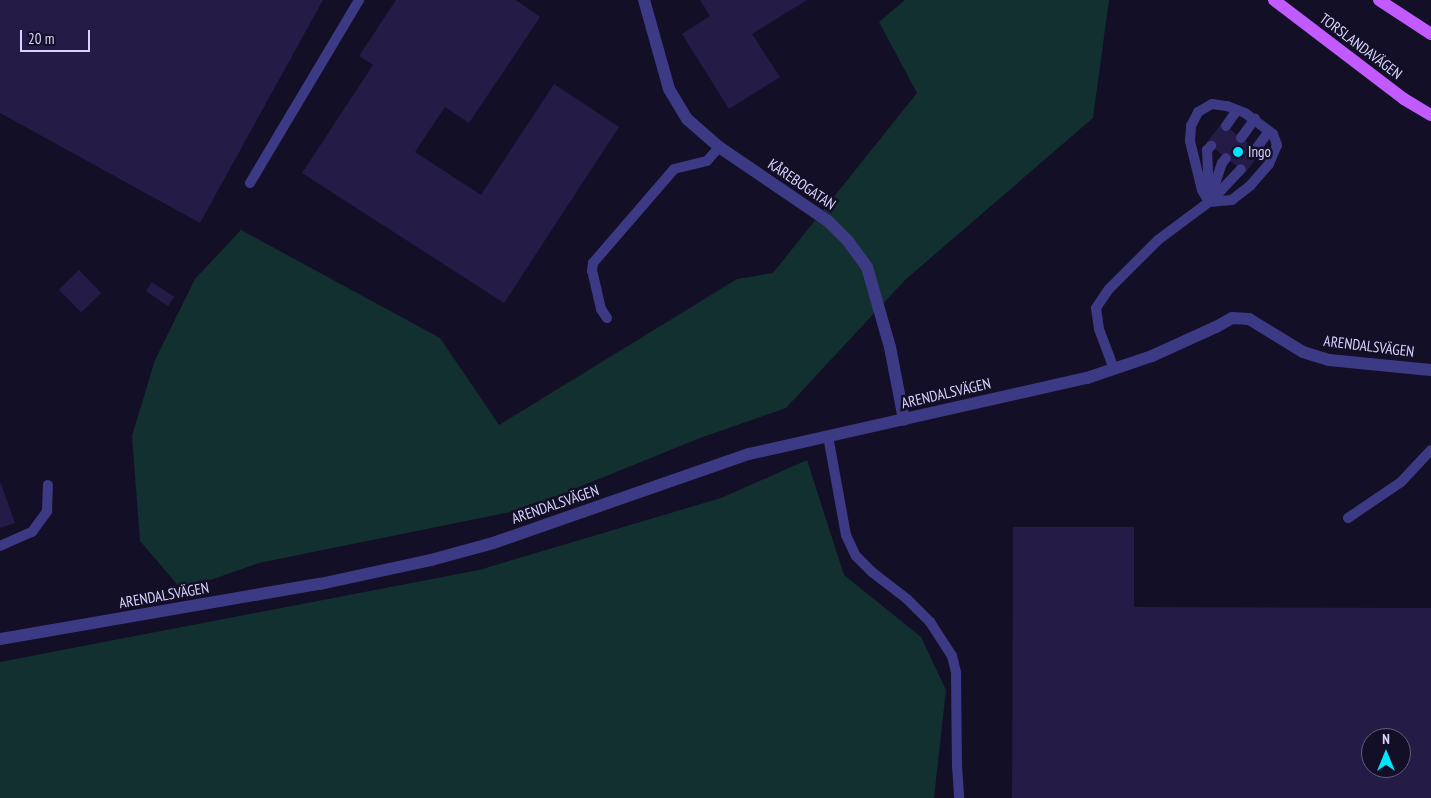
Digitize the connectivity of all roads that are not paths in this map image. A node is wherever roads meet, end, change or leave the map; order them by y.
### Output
1 (359, 0) edge
2 (644, 0) edge
3 (1274, 0) edge
4 (1379, 0) edge
5 (1431, 34) edge
6 (1237, 110) junction
7 (1431, 115) edge
8 (1255, 119) junction
9 (1226, 126) dead end
10 (1269, 131) junction
11 (1241, 138) dead end
12 (1211, 146) dead end
13 (719, 147) junction
14 (1256, 149) dead end
15 (1224, 160) dead end
16 (1241, 169) dead end
17 (250, 183) dead end
18 (1209, 202) junction
19 (607, 318) dead end
20 (1114, 369) junction
21 (1431, 370) edge
22 (904, 420) junction
23 (828, 436) junction
24 (1431, 450) edge
25 (48, 485) dead end
26 (1348, 518) dead end
27 (0, 546) edge
28 (0, 639) edge
29 (959, 798) edge

1 - 17 lane
2 - 13 street, KÅREBOGATAN
3 - 7 main road, TORSLANDAVÄGEN
4 - 5 main road
6 - 8 lane
6 - 9 lane
6 - 18 lane
8 - 10 lane
8 - 11 lane
10 - 14 lane
10 - 18 lane
12 - 18 lane
13 - 19 lane
13 - 22 street, KÅREBOGATAN
15 - 18 lane
16 - 18 lane
18 - 20 lane
20 - 21 street, ARENDALSVÄGEN
20 - 22 street, ARENDALSVÄGEN
22 - 23 street, ARENDALSVÄGEN
23 - 28 street, ARENDALSVÄGEN
23 - 29 lane
24 - 26 lane
25 - 27 lane

